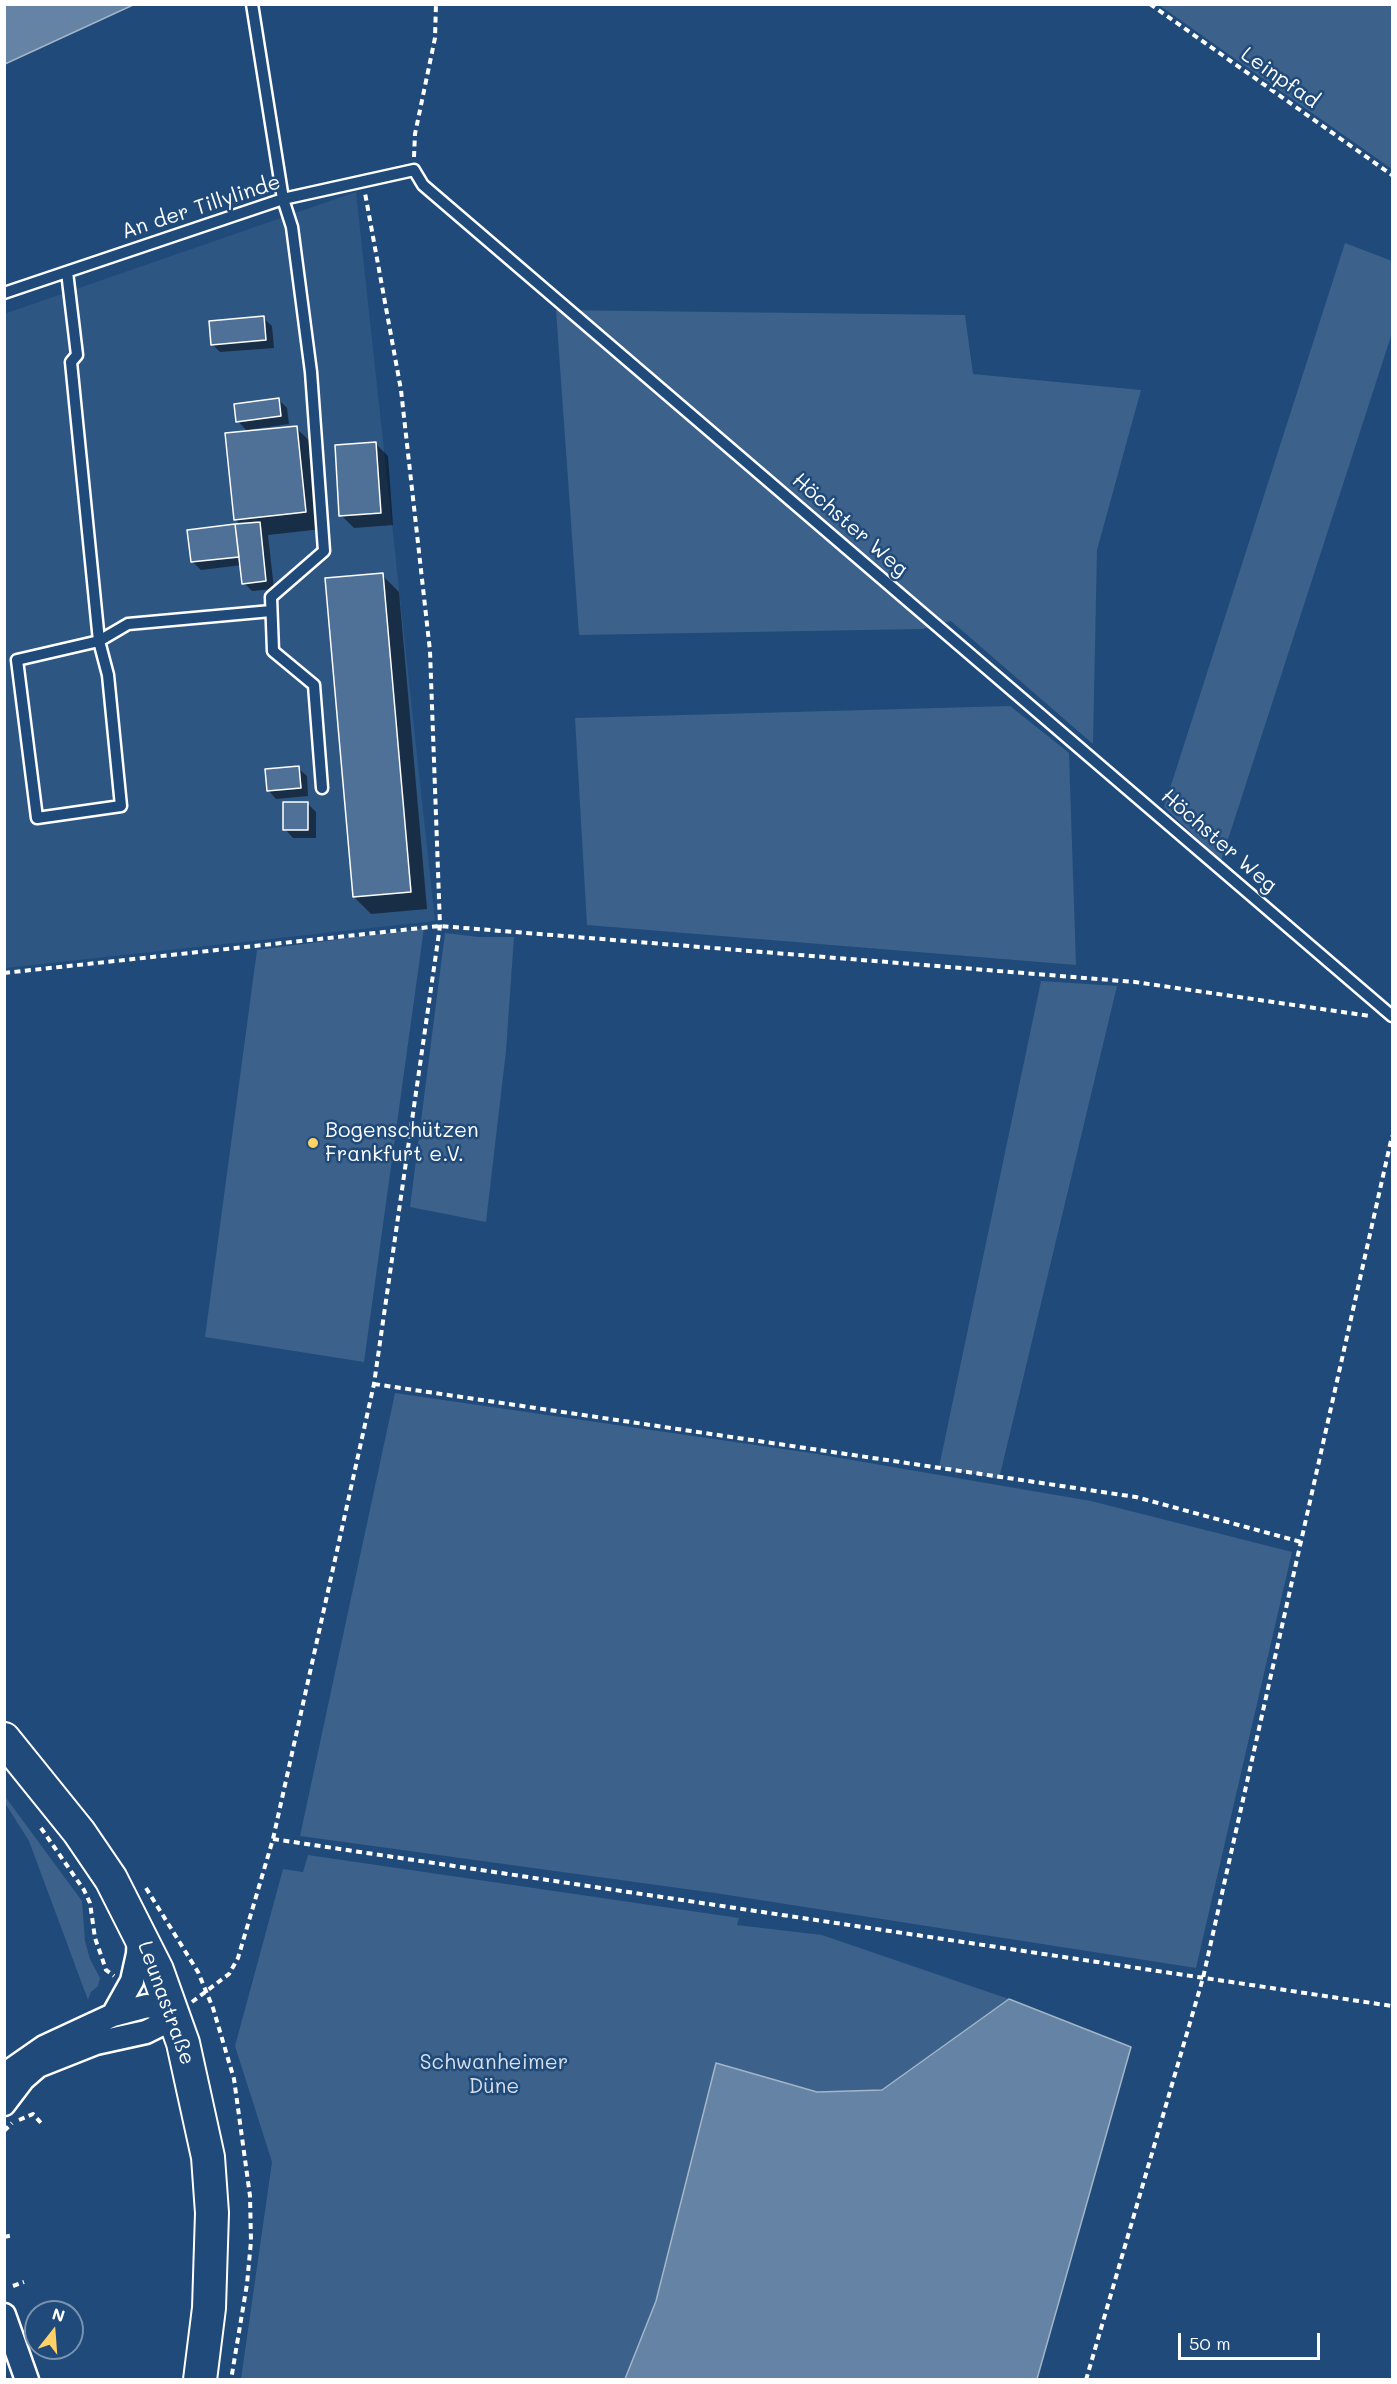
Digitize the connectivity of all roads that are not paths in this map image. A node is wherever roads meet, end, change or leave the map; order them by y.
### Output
1 (252, 4) edge
2 (414, 170) joint
3 (283, 199) junction
4 (67, 272) junction
5 (4, 293) edge
6 (271, 611) junction
7 (99, 641) junction
8 (322, 788) dead end
9 (1392, 1016) edge
10 (4, 1739) edge
11 (139, 1931) junction
12 (113, 2014) junction
13 (174, 2014) junction
14 (4, 2075) edge
15 (4, 2104) edge
16 (4, 2314) edge
17 (27, 2379) edge
18 (200, 2379) edge

1 - 3 lane
2 - 3 lane, An der Tillylinde
2 - 9 lane, Höchster Weg
3 - 4 lane, An der Tillylinde
3 - 6 lane
4 - 5 lane, An der Tillylinde
4 - 7 lane
6 - 7 lane
6 - 8 lane
7 - 7 lane
10 - 11 main road, Leunastraße
11 - 12 street
11 - 13 main road, Leunastraße
12 - 13 street
12 - 14 street
13 - 15 street
13 - 18 main road, Leunastraße
16 - 17 street

